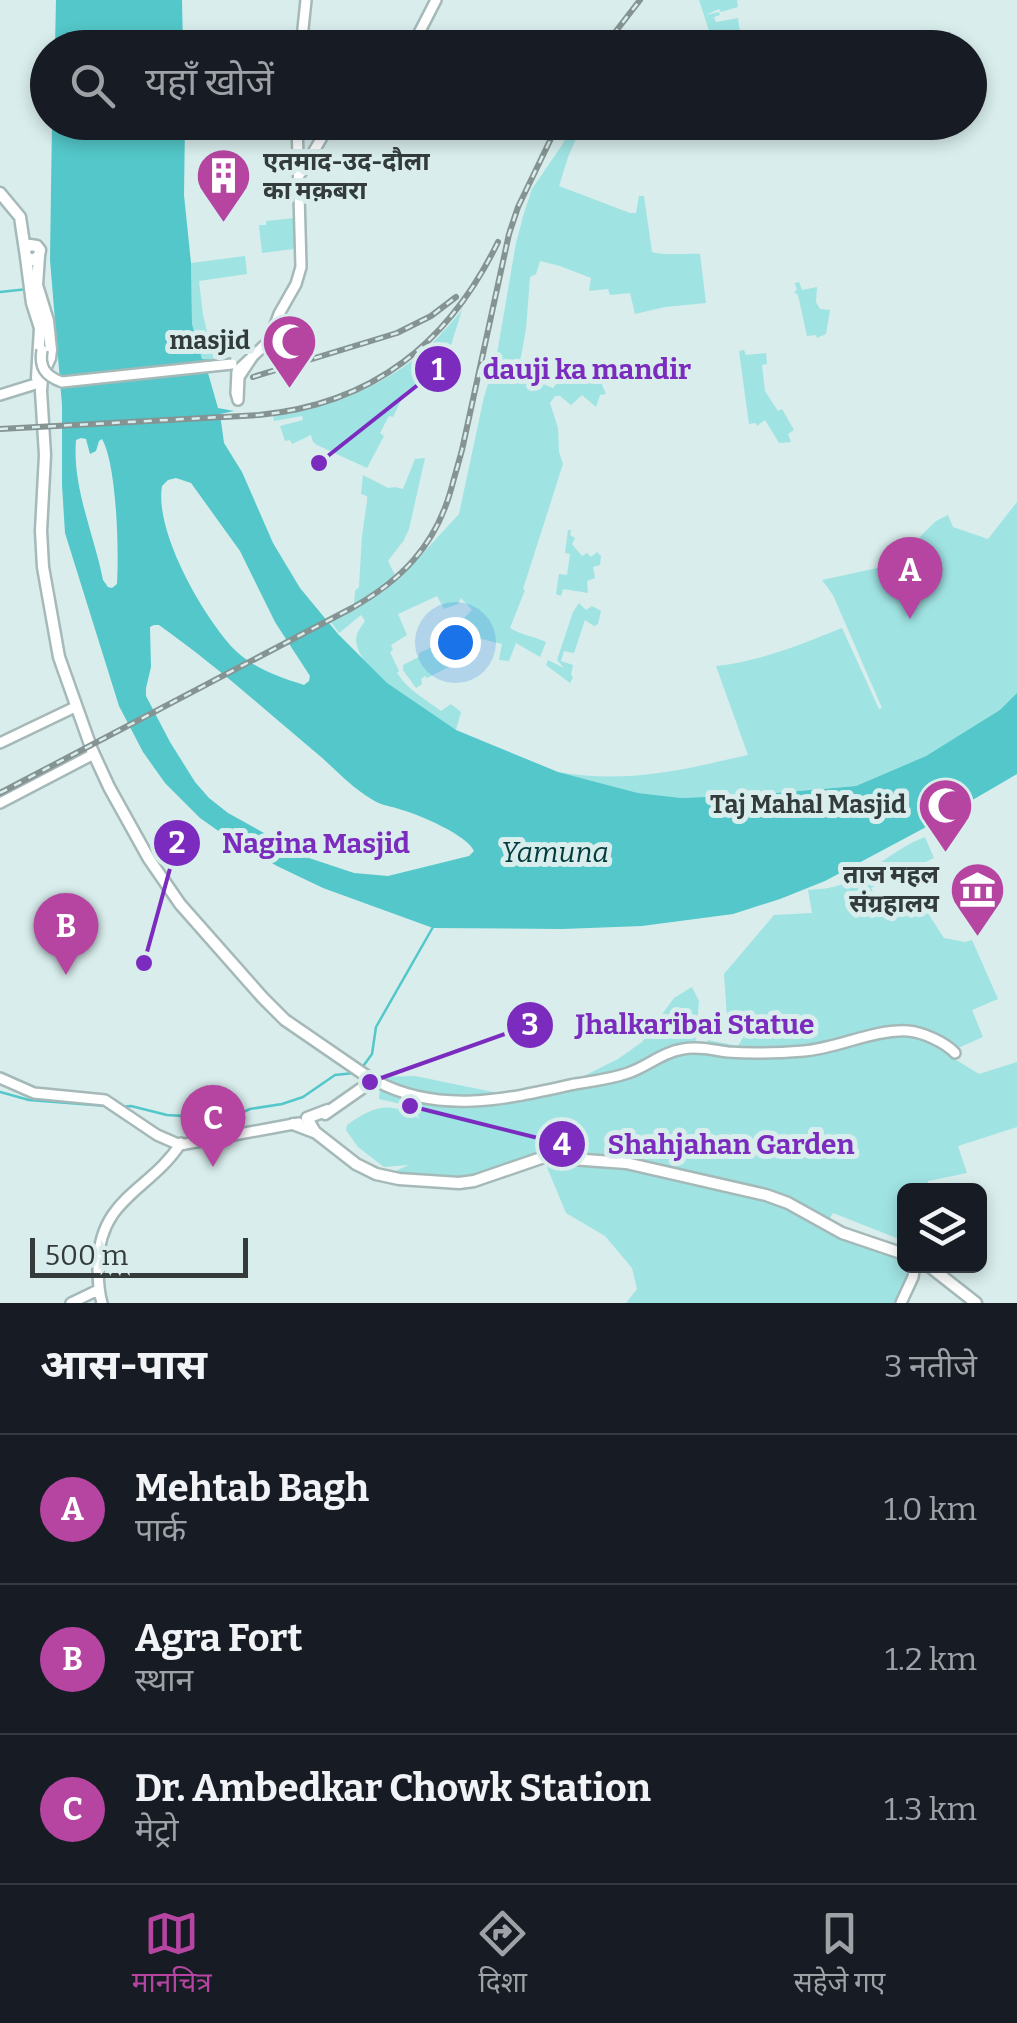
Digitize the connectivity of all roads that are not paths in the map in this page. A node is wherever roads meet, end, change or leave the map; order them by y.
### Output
1 (304, 0) edge
2 (436, 0) edge
3 (301, 30) edge
4 (421, 30) edge
5 (299, 140) edge
6 (299, 140) edge
7 (320, 140) edge
8 (301, 174) junction
9 (0, 191) edge
10 (302, 249) junction
11 (33, 289) junction
12 (238, 367) junction
13 (39, 382) junction
14 (237, 382) dead end
15 (0, 396) edge
16 (72, 708) junction
17 (0, 743) edge
18 (90, 756) junction
19 (0, 803) edge
20 (0, 1076) edge
21 (364, 1077) junction
22 (315, 1121) junction
23 (294, 1124) joint
24 (176, 1145) junction
25 (897, 1252) edge
26 (912, 1273) edge
27 (934, 1273) edge
28 (935, 1273) edge
29 (909, 1288) junction
30 (98, 1289) junction
31 (71, 1303) edge
32 (102, 1303) edge
33 (901, 1303) edge
34 (911, 1303) edge
35 (967, 1303) edge
36 (976, 1303) edge

1 - 3 street
2 - 4 street
5 - 8 street
6 - 10 street
7 - 8 street
8 - 10 street
9 - 11 main road
10 - 12 street
11 - 12 street, bridge
11 - 13 main road
12 - 14 street
13 - 15 street
13 - 16 main road
13 - 21 main road
16 - 17 street
16 - 18 main road
18 - 19 street
18 - 21 main road
20 - 24 street
21 - 21 street
21 - 22 main road
22 - 23 main road
22 - 24 street
22 - 25 main road
23 - 24 street
24 - 30 street
26 - 29 street
27 - 35 main road
28 - 36 main road
29 - 33 street
29 - 34 street
30 - 31 street
30 - 32 street

